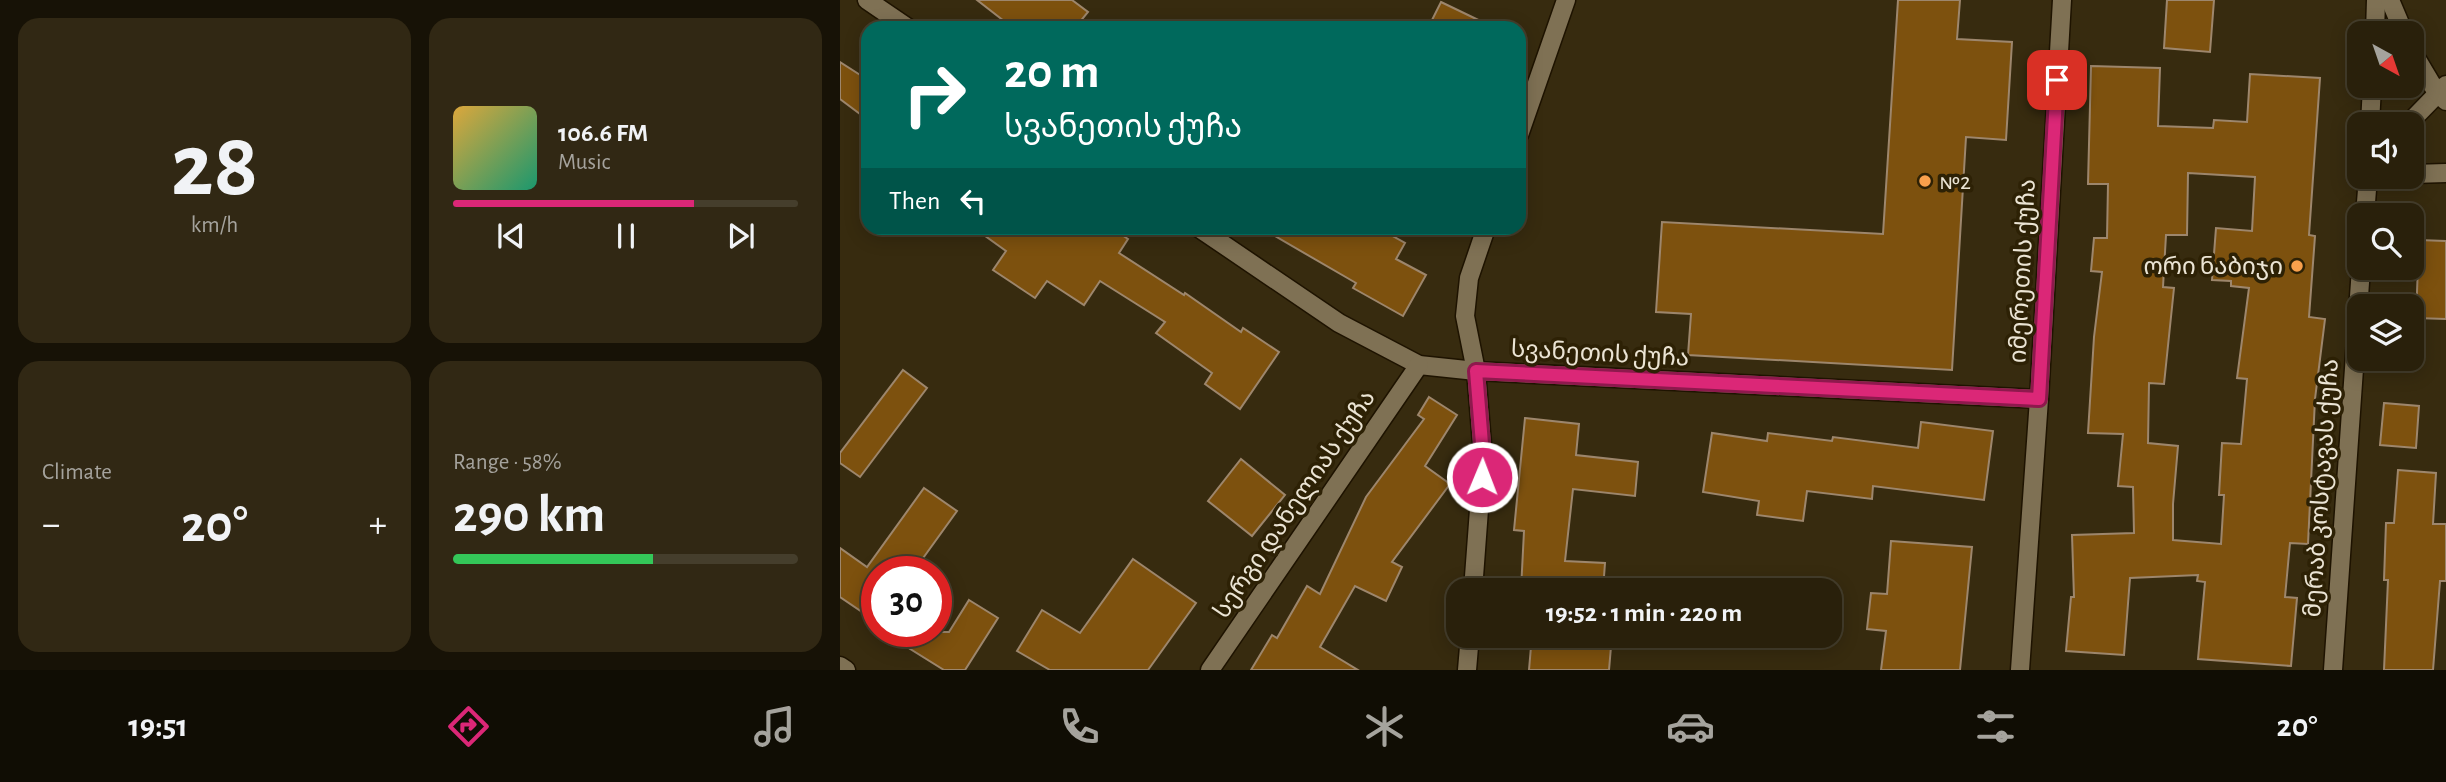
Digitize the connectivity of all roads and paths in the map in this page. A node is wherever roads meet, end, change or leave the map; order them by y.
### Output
1 (867, 0) edge
2 (1566, 0) edge
3 (2062, 0) edge
4 (2376, 0) edge
5 (2390, 0) edge
6 (898, 21) edge
7 (2375, 21) edge
8 (2399, 21) edge
9 (2424, 67) edge
10 (2443, 93) edge
11 (2421, 112) edge
12 (1526, 115) edge
13 (2446, 173) edge
14 (2424, 174) edge
15 (1209, 235) edge
16 (1484, 235) edge
17 (2360, 280) edge
18 (1419, 365) junction
19 (1476, 371) junction
20 (2039, 399) junction
21 (1475, 578) edge
22 (1469, 648) edge
23 (840, 666) edge
24 (846, 670) edge
25 (1210, 670) edge
26 (1467, 670) edge
27 (2020, 670) edge
28 (2333, 670) edge

1 - 6 street
2 - 12 street
3 - 20 street, იმერეთის ქუჩა
4 - 7 street
5 - 8 street
9 - 10 street
10 - 11 street
13 - 14 street
15 - 18 street, სვანეთის ქუჩა
16 - 19 street
17 - 28 street, მერაბ კოსტავას ქუჩა
18 - 19 street, სვანეთის ქუჩა
18 - 25 street, სერგი დანელიას ქუჩა
19 - 20 street, სვანეთის ქუჩა
19 - 21 street
20 - 27 street, იმერეთის ქუჩა
22 - 26 street
23 - 24 street

